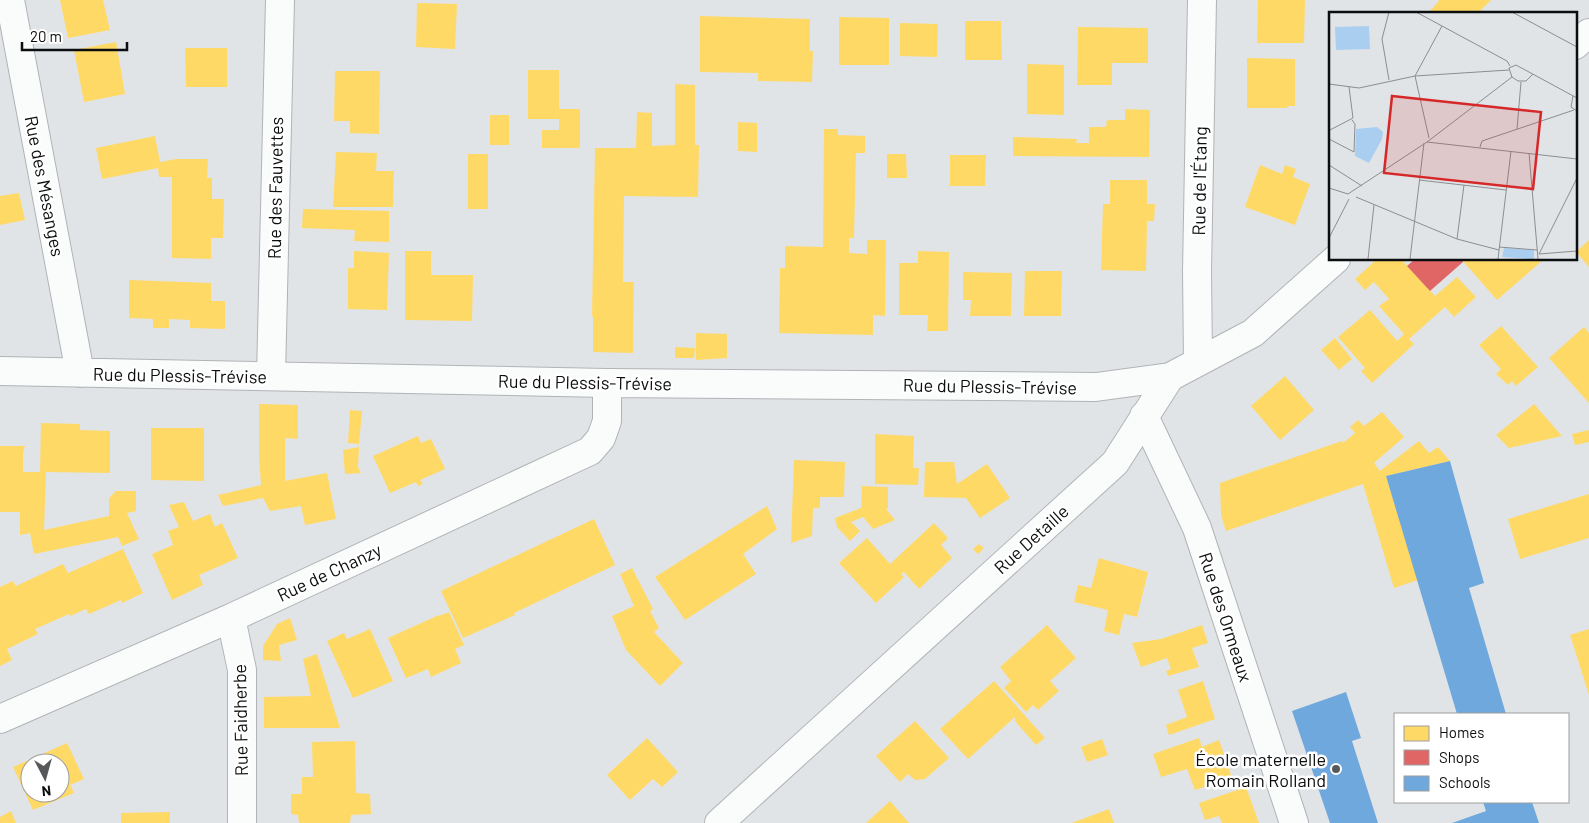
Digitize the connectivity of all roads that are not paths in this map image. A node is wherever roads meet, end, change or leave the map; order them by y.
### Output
1 (10, 0) edge
2 (280, 0) edge
3 (1202, 0) edge
4 (1589, 33) edge
5 (1576, 44) edge
6 (1335, 260) edge
7 (1198, 362) junction
8 (0, 371) edge
9 (80, 373) junction
10 (271, 376) junction
11 (1170, 377) junction
12 (607, 383) junction
13 (1144, 416) junction
14 (231, 618) junction
15 (0, 719) edge
16 (242, 823) edge
17 (719, 823) edge
18 (1294, 823) edge

1 - 9 street, Rue des Mésanges
2 - 10 street, Rue des Fauvettes
3 - 7 street, Rue de l'Étang
4 - 5 street
6 - 7 street, Rue Detaille
7 - 11 street, Rue Detaille
8 - 9 street, Rue du Plessis-Trévise
9 - 10 street, Rue du Plessis-Trévise
10 - 12 street, Rue du Plessis-Trévise
11 - 12 street, Rue du Plessis-Trévise
11 - 13 street, Rue Detaille
12 - 14 street, Rue de Chanzy
13 - 17 street, Rue Detaille
13 - 18 street, Rue des Ormeaux
14 - 15 street, Rue de Chanzy
14 - 16 street, Rue Faidherbe

